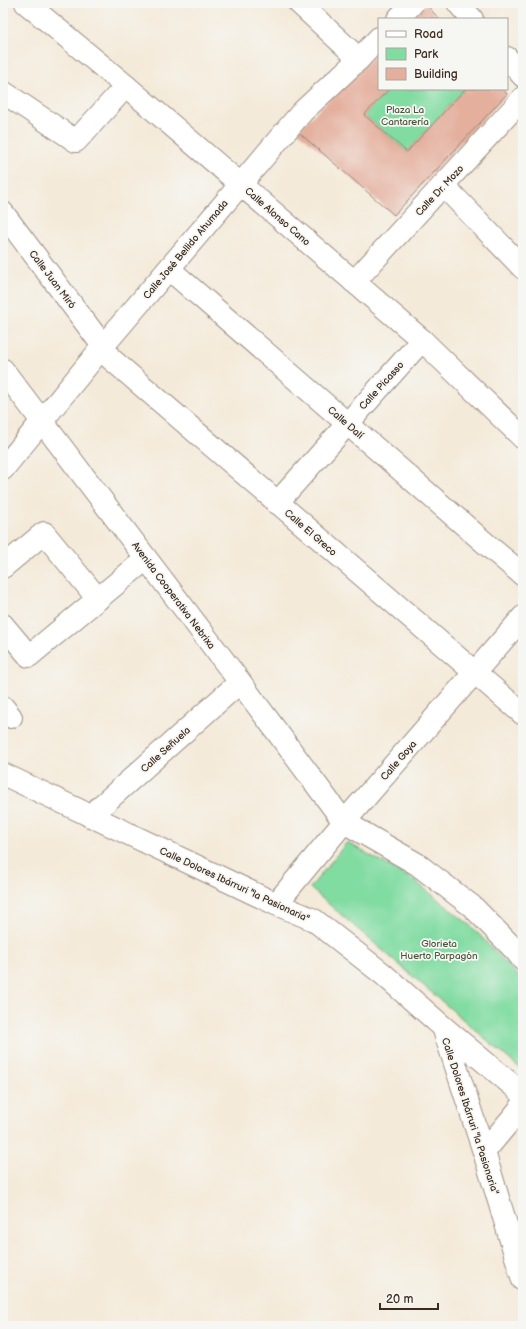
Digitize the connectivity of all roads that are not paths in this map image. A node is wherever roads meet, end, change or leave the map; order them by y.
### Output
1 (26, 3) edge
2 (300, 3) edge
3 (413, 3) edge
4 (458, 3) edge
5 (399, 18) edge
6 (471, 18) edge
7 (378, 39) edge
8 (359, 59) junction
9 (508, 59) edge
10 (523, 76) edge
11 (126, 86) junction
12 (3, 92) edge
13 (523, 98) edge
14 (240, 184) junction
15 (443, 185) junction
16 (3, 213) edge
17 (523, 268) edge
18 (169, 269) junction
19 (354, 282) junction
20 (422, 340) junction
21 (103, 346) junction
22 (3, 370) edge
23 (42, 422) junction
24 (346, 423) junction
25 (523, 438) edge
26 (3, 469) edge
27 (277, 502) junction
28 (146, 559) junction
29 (3, 567) edge
30 (523, 574) edge
31 (98, 599) junction
32 (523, 617) edge
33 (6, 635) edge
34 (475, 672) junction
35 (240, 682) junction
36 (523, 714) edge
37 (3, 774) edge
38 (90, 816) junction
39 (344, 822) junction
40 (276, 904) junction
41 (523, 960) edge
42 (443, 1027) junction
43 (523, 1094) edge
44 (523, 1105) edge
45 (484, 1152) junction
46 (523, 1280) edge

1 - 11 street, Calle Alonso Cano
2 - 8 street
3 - 5 street
4 - 6 street
7 - 8 street, Calle José Bellido Ahumada
8 - 14 street, Calle José Bellido Ahumada
9 - 10 street
11 - 12 street
11 - 14 street, Calle Alonso Cano
13 - 15 street, Calle Dr. Mozo
14 - 18 street, Calle José Bellido Ahumada
14 - 19 street, Calle Alonso Cano
15 - 17 street
15 - 19 street, Calle Dr. Mozo
16 - 21 street, Calle Juan Miró
18 - 21 street, Calle José Bellido Ahumada
18 - 24 street, Calle Dalí
19 - 20 street, Calle Alonso Cano
20 - 24 street, Calle Picasso
20 - 25 street, Calle Alonso Cano
21 - 23 street, Calle José Bellido Ahumada
21 - 27 street, Calle El Greco
22 - 23 street, Avenida Cooperativa Nebrixa
23 - 26 street, Calle José Bellido Ahumada
23 - 28 street, Avenida Cooperativa Nebrixa
24 - 27 street, Calle Picasso
24 - 30 street, Calle Dalí
27 - 34 street, Calle El Greco
28 - 31 street
28 - 35 street, Avenida Cooperativa Nebrixa
29 - 31 street
31 - 33 street
32 - 34 street, Calle Goya
34 - 36 street, Calle El Greco
34 - 39 street, Calle Goya
35 - 38 street, Calle Señuela
35 - 39 street, Avenida Cooperativa Nebrixa
37 - 38 street, Calle Dolores Ibárruri "la Pasionaria"
38 - 40 street, Calle Dolores Ibárruri "la Pasionaria"
39 - 40 street, Calle Goya
39 - 41 street
40 - 42 street, Calle Dolores Ibárruri "la Pasionaria"
42 - 43 street
42 - 45 street, Calle Dolores Ibárruri "la Pasionaria"
44 - 45 street
45 - 46 street, Calle Dolores Ibárruri "la Pasionaria"

